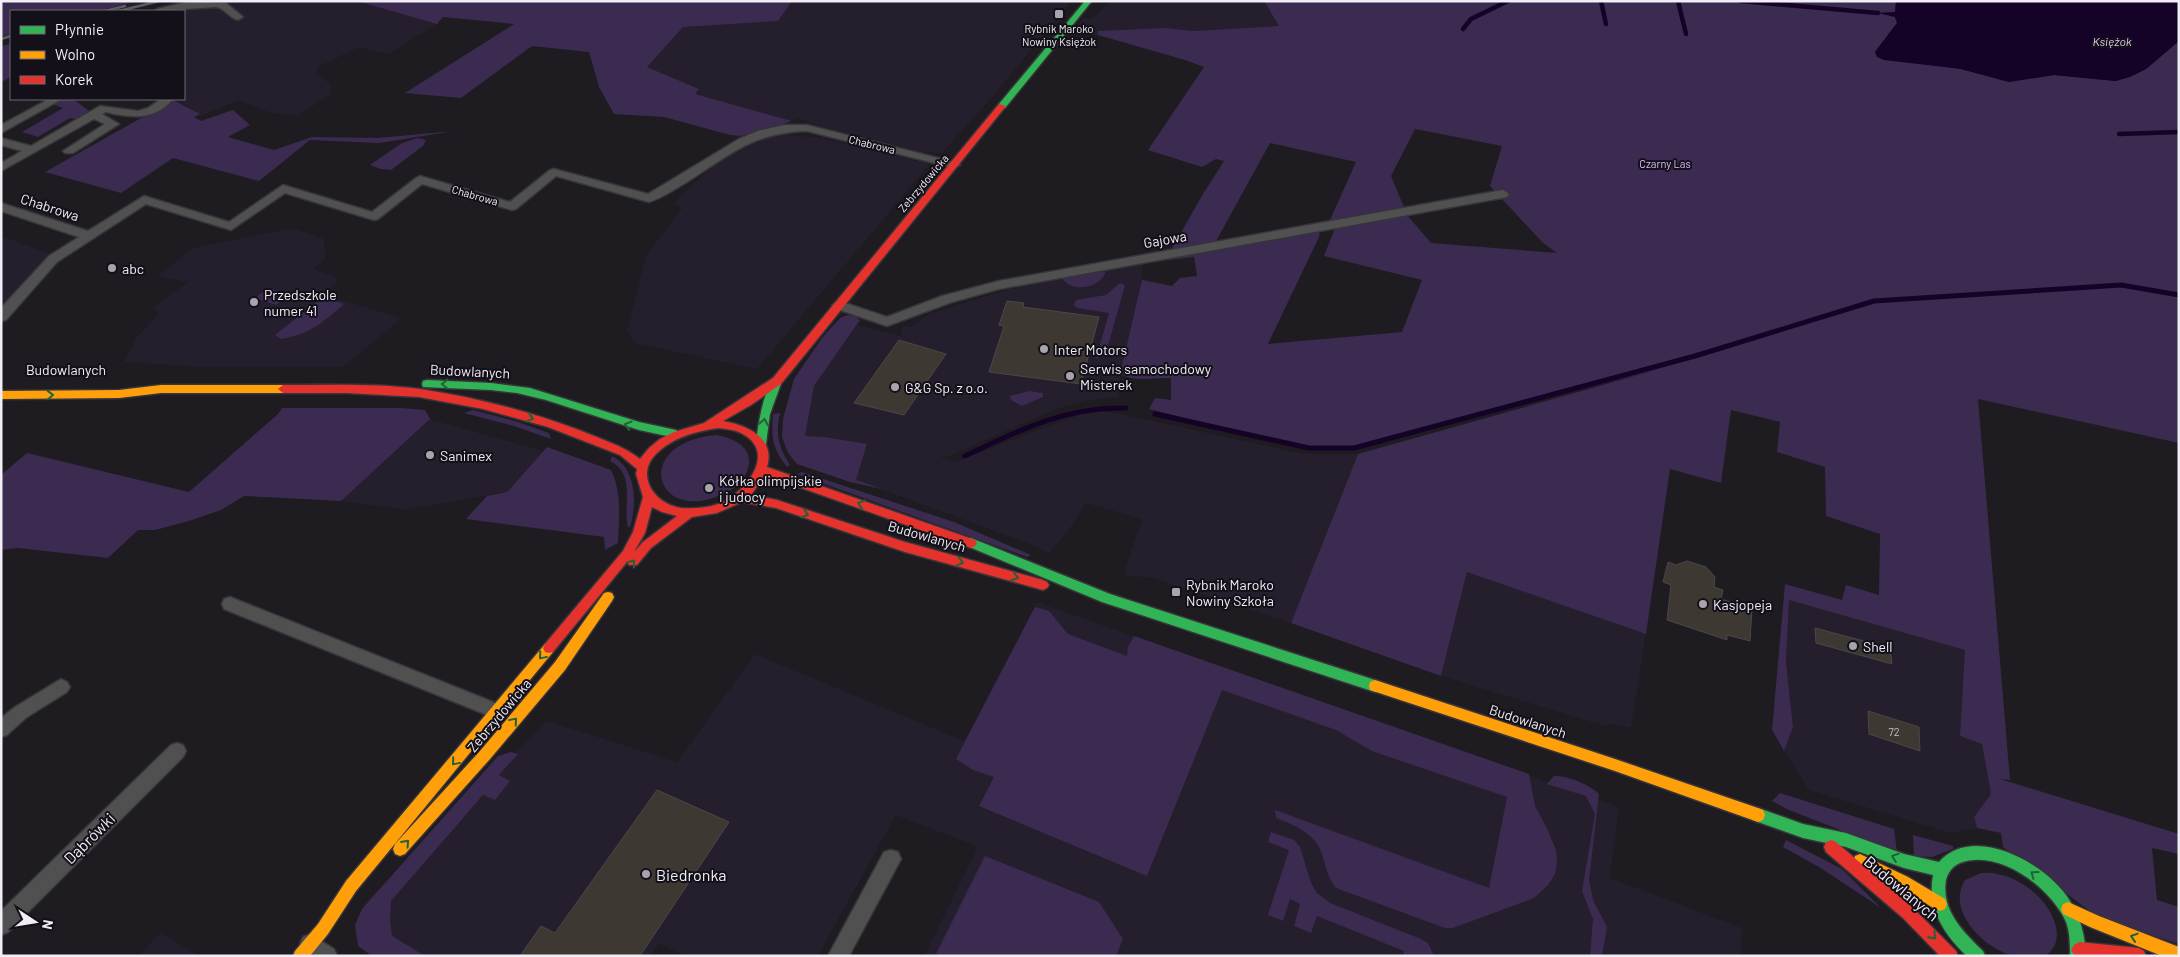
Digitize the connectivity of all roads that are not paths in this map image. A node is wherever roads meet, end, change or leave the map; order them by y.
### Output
1 (1089, 1) edge
2 (164, 10) edge
3 (238, 17) dead end
4 (55, 100) edge
5 (166, 100) edge
6 (94, 114) junction
7 (1, 130) edge
8 (1, 141) edge
9 (32, 150) junction
10 (69, 151) dead end
11 (954, 165) junction
12 (1, 168) edge
13 (1503, 194) dead end
14 (1, 206) edge
15 (90, 236) junction
16 (839, 305) junction
17 (1, 317) edge
18 (777, 380) junction
19 (1, 384) edge
20 (161, 389) junction
21 (347, 389) junction
22 (1, 395) edge
23 (709, 424) junction
24 (676, 434) junction
25 (761, 444) junction
26 (644, 468) junction
27 (763, 470) junction
28 (649, 497) junction
29 (741, 497) junction
30 (689, 513) junction
31 (1106, 598) junction
32 (230, 604) dead end
33 (61, 687) dead end
34 (497, 711) junction
35 (1, 729) edge
36 (177, 751) dead end
37 (1803, 831) junction
38 (1831, 847) junction
39 (394, 856) dead end
40 (891, 859) dead end
41 (1942, 870) junction
42 (362, 892) dead end
43 (1940, 904) junction
44 (2068, 909) junction
45 (1, 925) edge
46 (323, 929) junction
47 (305, 950) edge
48 (2079, 953) edge
49 (2179, 955) edge
50 (327, 956) edge
51 (838, 956) edge
52 (1951, 956) edge
53 (1978, 956) edge
54 (2139, 956) edge

1 - 11 main road, Zebrzydowicka
2 - 3 street
4 - 7 street
5 - 6 street
6 - 9 street
6 - 10 street
8 - 9 street
9 - 12 street
11 - 15 street, Chabrowa
11 - 16 main road, Zebrzydowicka
13 - 16 street, Gajowa
14 - 15 street, Chabrowa
15 - 17 street, Chabrowa
16 - 18 main road, Zebrzydowicka
18 - 23 main road, Zebrzydowicka
25 -> 18 main road, Zebrzydowicka
19 - 20 main road, Budowlanych
20 - 21 main road, Budowlanych
22 -> 20 main road, Budowlanych
24 -> 21 main road, Budowlanych
21 -> 26 main road, Budowlanych
23 - 24 main road
23 - 25 main road
24 - 26 main road
25 - 27 main road
26 - 28 main road
27 - 29 main road
31 -> 27 main road, Budowlanych
28 - 30 main road
28 -> 34 main road, Zebrzydowicka
29 - 30 main road
29 -> 31 main road, Budowlanych
39 -> 30 main road, Zebrzydowicka
31 - 37 main road, Budowlanych
32 - 34 street
33 - 35 street
34 -> 46 main road, Zebrzydowicka
36 - 45 street, Dąbrówki
37 - 38 main road
41 -> 37 main road, Budowlanych
38 - 43 main road
38 -> 52 main road, Budowlanych
40 - 51 street
41 - 43 main road
44 -> 41 main road
42 - 46 main road, Zebrzydowicka
43 - 53 main road
44 - 48 main road
49 -> 44 main road
46 - 47 main road, Zebrzydowicka
47 - 50 street
48 - 54 main road

